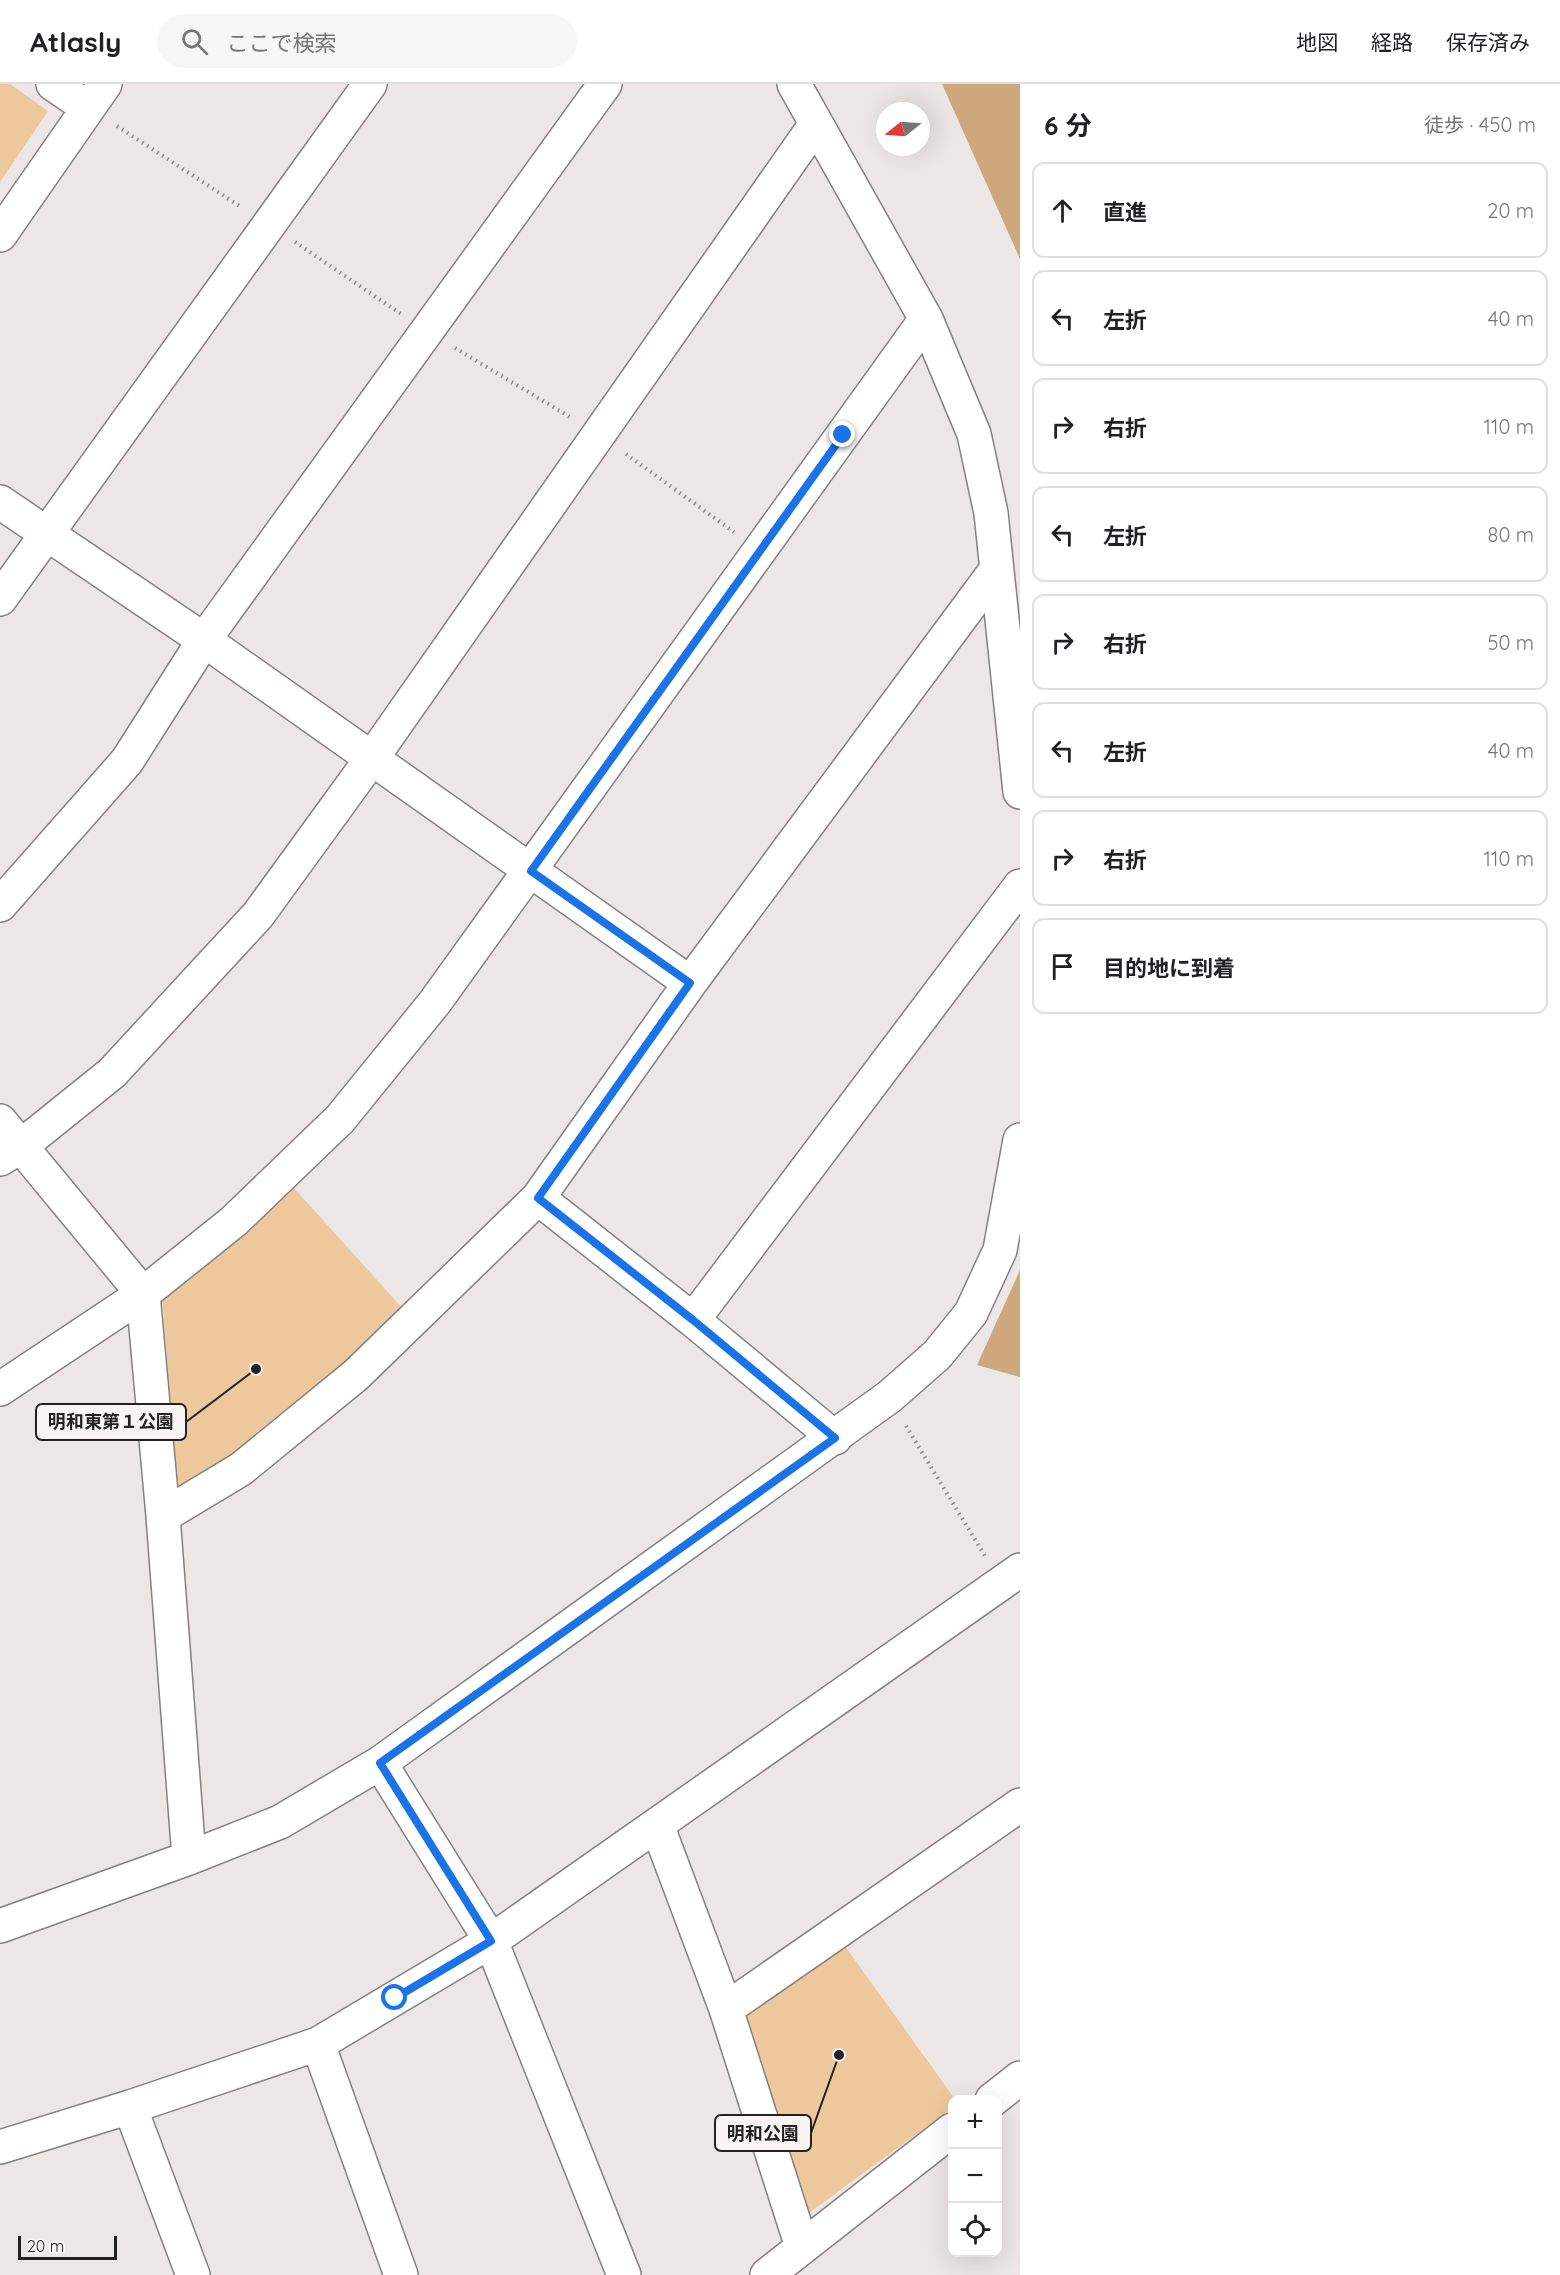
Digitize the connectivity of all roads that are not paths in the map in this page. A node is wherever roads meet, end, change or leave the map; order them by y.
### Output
1 (53, 84) edge
2 (370, 84) edge
3 (605, 84) edge
4 (794, 84) edge
5 (97, 96) edge
6 (816, 124) junction
7 (0, 235) edge
8 (926, 319) junction
9 (0, 502) edge
10 (47, 535) junction
11 (996, 570) junction
12 (0, 599) edge
13 (204, 639) junction
14 (372, 759) junction
15 (1020, 792) edge
16 (531, 871) junction
17 (1020, 886) edge
18 (0, 905) edge
19 (690, 983) junction
20 (0, 1121) edge
21 (1020, 1140) edge
22 (10, 1153) edge
23 (538, 1198) junction
24 (143, 1294) junction
25 (693, 1320) junction
26 (0, 1389) edge
27 (835, 1438) junction
28 (163, 1516) junction
29 (1011, 1577) edge
30 (380, 1763) junction
31 (1020, 1805) edge
32 (657, 1825) junction
33 (189, 1858) junction
34 (0, 1926) edge
35 (491, 1941) junction
36 (726, 2009) junction
37 (318, 2044) junction
38 (130, 2107) junction
39 (948, 2133) edge
40 (0, 2147) edge
41 (802, 2247) junction
42 (193, 2275) edge
43 (401, 2275) edge
44 (624, 2275) edge
45 (767, 2275) edge

1 - 5 street
2 - 10 street
3 - 13 street
4 - 6 street
5 - 7 street
6 - 8 street
6 - 14 street
8 - 11 street
8 - 16 street
9 - 10 street
10 - 12 street
10 - 13 street
11 - 15 street
11 - 19 street
13 - 14 street
13 - 18 street
14 - 16 street
14 - 22 street
16 - 19 street
16 - 24 street
17 - 25 street
19 - 23 street
20 - 22 street
21 - 27 street
22 - 24 street
23 - 25 street
23 - 28 street
24 - 26 street
24 - 28 street
25 - 27 street
27 - 30 street
28 - 33 street
29 - 32 street
30 - 33 street
30 - 35 street
31 - 36 street
32 - 35 street
32 - 36 street
33 - 34 street
35 - 37 street
35 - 44 street
36 - 41 street
37 - 38 street
37 - 43 street
38 - 40 street
38 - 42 street
39 - 41 street
41 - 45 street

